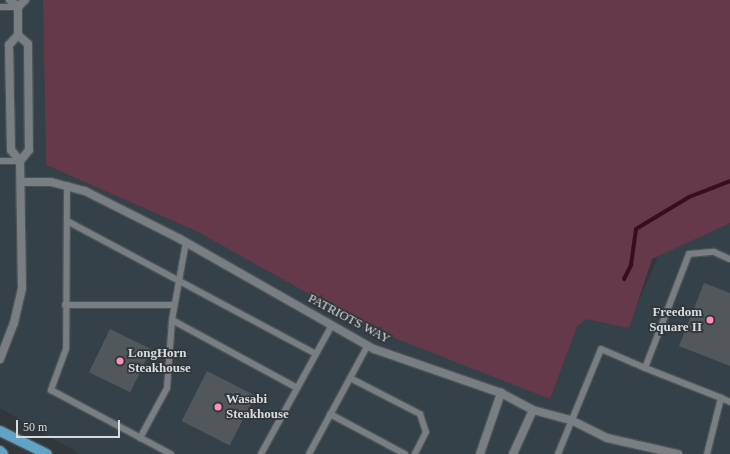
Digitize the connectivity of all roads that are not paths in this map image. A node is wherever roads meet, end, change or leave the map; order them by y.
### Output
1 (10, 0) edge
2 (25, 0) edge
3 (18, 6) junction
4 (0, 7) edge
5 (18, 35) junction
6 (0, 161) edge
7 (20, 161) junction
8 (21, 182) junction
9 (67, 185) junction
10 (67, 221) junction
11 (186, 242) junction
12 (730, 259) edge
13 (179, 281) junction
14 (65, 305) junction
15 (174, 305) junction
16 (172, 320) junction
17 (332, 325) junction
18 (368, 345) junction
19 (316, 354) junction
20 (0, 359) edge
21 (645, 368) junction
22 (350, 378) junction
23 (297, 388) junction
24 (501, 393) junction
25 (721, 398) junction
26 (730, 402) edge
27 (533, 410) junction
28 (330, 414) junction
29 (571, 420) junction
30 (0, 431) edge
31 (140, 438) junction
32 (0, 451) edge
33 (3, 454) edge
34 (47, 454) edge
35 (171, 454) edge
36 (261, 454) edge
37 (309, 454) edge
38 (405, 454) edge
39 (415, 454) edge
40 (480, 454) edge
41 (513, 454) edge
42 (558, 454) edge
43 (678, 454) edge
44 (707, 454) edge

1 - 3 street
2 - 3 street
3 - 4 lane
3 - 5 street
5 - 7 street
5 - 7 street
6 - 7 lane
7 - 8 street
8 - 9 street, PATRIOTS WAY
8 - 20 street
9 - 10 lane
9 - 11 street, PATRIOTS WAY
10 - 13 lane
10 - 14 lane
11 - 13 lane
11 - 17 street, PATRIOTS WAY
12 - 21 lane
13 - 15 lane
13 - 19 lane
14 - 15 lane
14 - 31 lane
15 - 16 lane
16 - 23 lane
16 - 31 lane
17 - 18 street, PATRIOTS WAY
17 - 19 lane
18 - 22 lane
18 - 24 street, PATRIOTS WAY
19 - 23 lane
21 - 25 lane
21 - 29 lane
22 - 28 lane
22 - 39 lane
23 - 36 lane
24 - 27 street, PATRIOTS WAY
24 - 40 street
25 - 26 lane
25 - 44 lane
27 - 29 street, PATRIOTS WAY
27 - 41 street
28 - 37 lane
28 - 38 lane
29 - 42 lane
29 - 43 street, PATRIOTS WAY
30 - 34 main road
31 - 35 lane
32 - 33 main road

